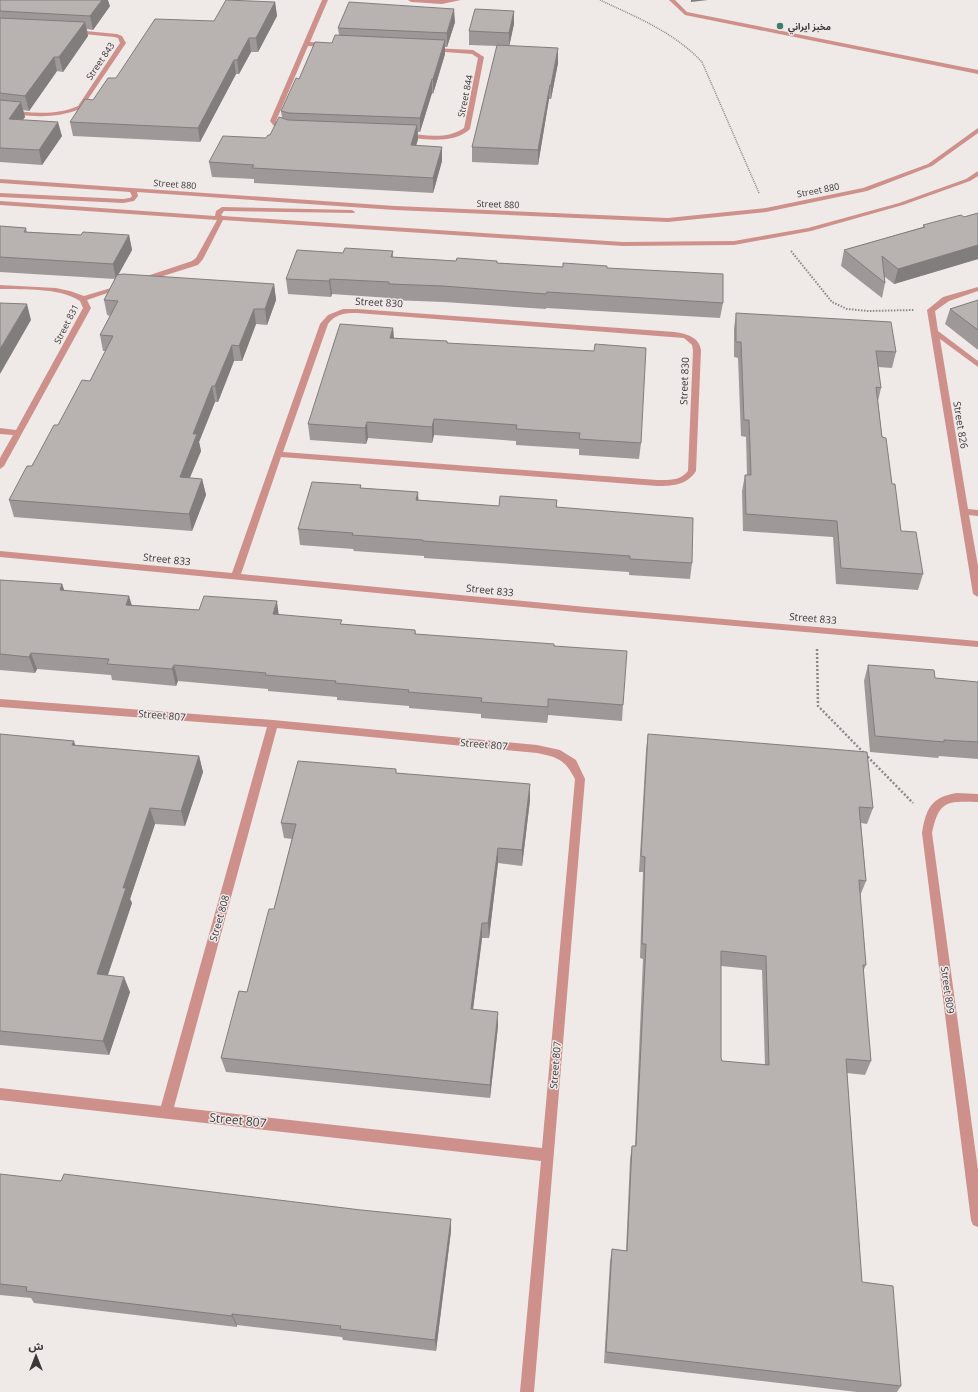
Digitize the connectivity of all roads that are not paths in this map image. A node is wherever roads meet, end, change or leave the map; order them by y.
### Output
1 (325, 0) edge
2 (410, 0) edge
3 (458, 0) edge
4 (672, 0) edge
5 (70, 32) edge
6 (306, 44) junction
7 (337, 46) edge
8 (424, 49) edge
9 (978, 72) edge
10 (0, 111) edge
11 (978, 130) edge
12 (298, 132) edge
13 (397, 135) edge
14 (978, 173) edge
15 (0, 181) edge
16 (132, 190) junction
17 (0, 195) edge
18 (0, 202) edge
19 (395, 208) junction
20 (221, 218) junction
21 (0, 287) edge
22 (978, 289) edge
23 (83, 299) junction
24 (935, 332) junction
25 (978, 365) edge
26 (0, 431) edge
27 (18, 433) junction
28 (279, 454) junction
29 (0, 466) edge
30 (965, 512) junction
31 (978, 513) edge
32 (0, 554) edge
33 (235, 577) junction
34 (978, 594) edge
35 (978, 644) edge
36 (0, 702) edge
37 (273, 724) junction
38 (978, 798) edge
39 (0, 1094) edge
40 (166, 1112) junction
41 (547, 1155) junction
42 (978, 1216) edge
43 (978, 1220) edge
44 (527, 1392) edge

1 - 6 street
2 - 3 street
4 - 9 street
5 - 10 street, Street 843
6 - 7 street
6 - 12 street
8 - 13 street, Street 844
11 - 19 street, Street 880
14 - 20 street
15 - 16 street, Street 880
16 - 17 street
16 - 19 street, Street 880
18 - 20 street
19 - 20 street
20 - 23 street
21 - 23 street, Street 831
22 - 24 street, Street 826
23 - 27 street, Street 831
24 - 25 street
24 - 30 street, Street 826
26 - 27 street
27 - 29 street, Street 831
28 - 28 street, Street 830
28 - 33 street, Street 830
30 - 31 street
30 - 34 street, Street 826
32 - 33 street, Street 833
33 - 35 street, Street 833
36 - 37 street, Street 807
37 - 40 street, Street 808
37 - 41 street, Street 807
38 - 42 street, Street 809
39 - 40 street, Street 807
40 - 41 street, Street 807
41 - 44 street, Street 807
42 - 43 street, Street 809

